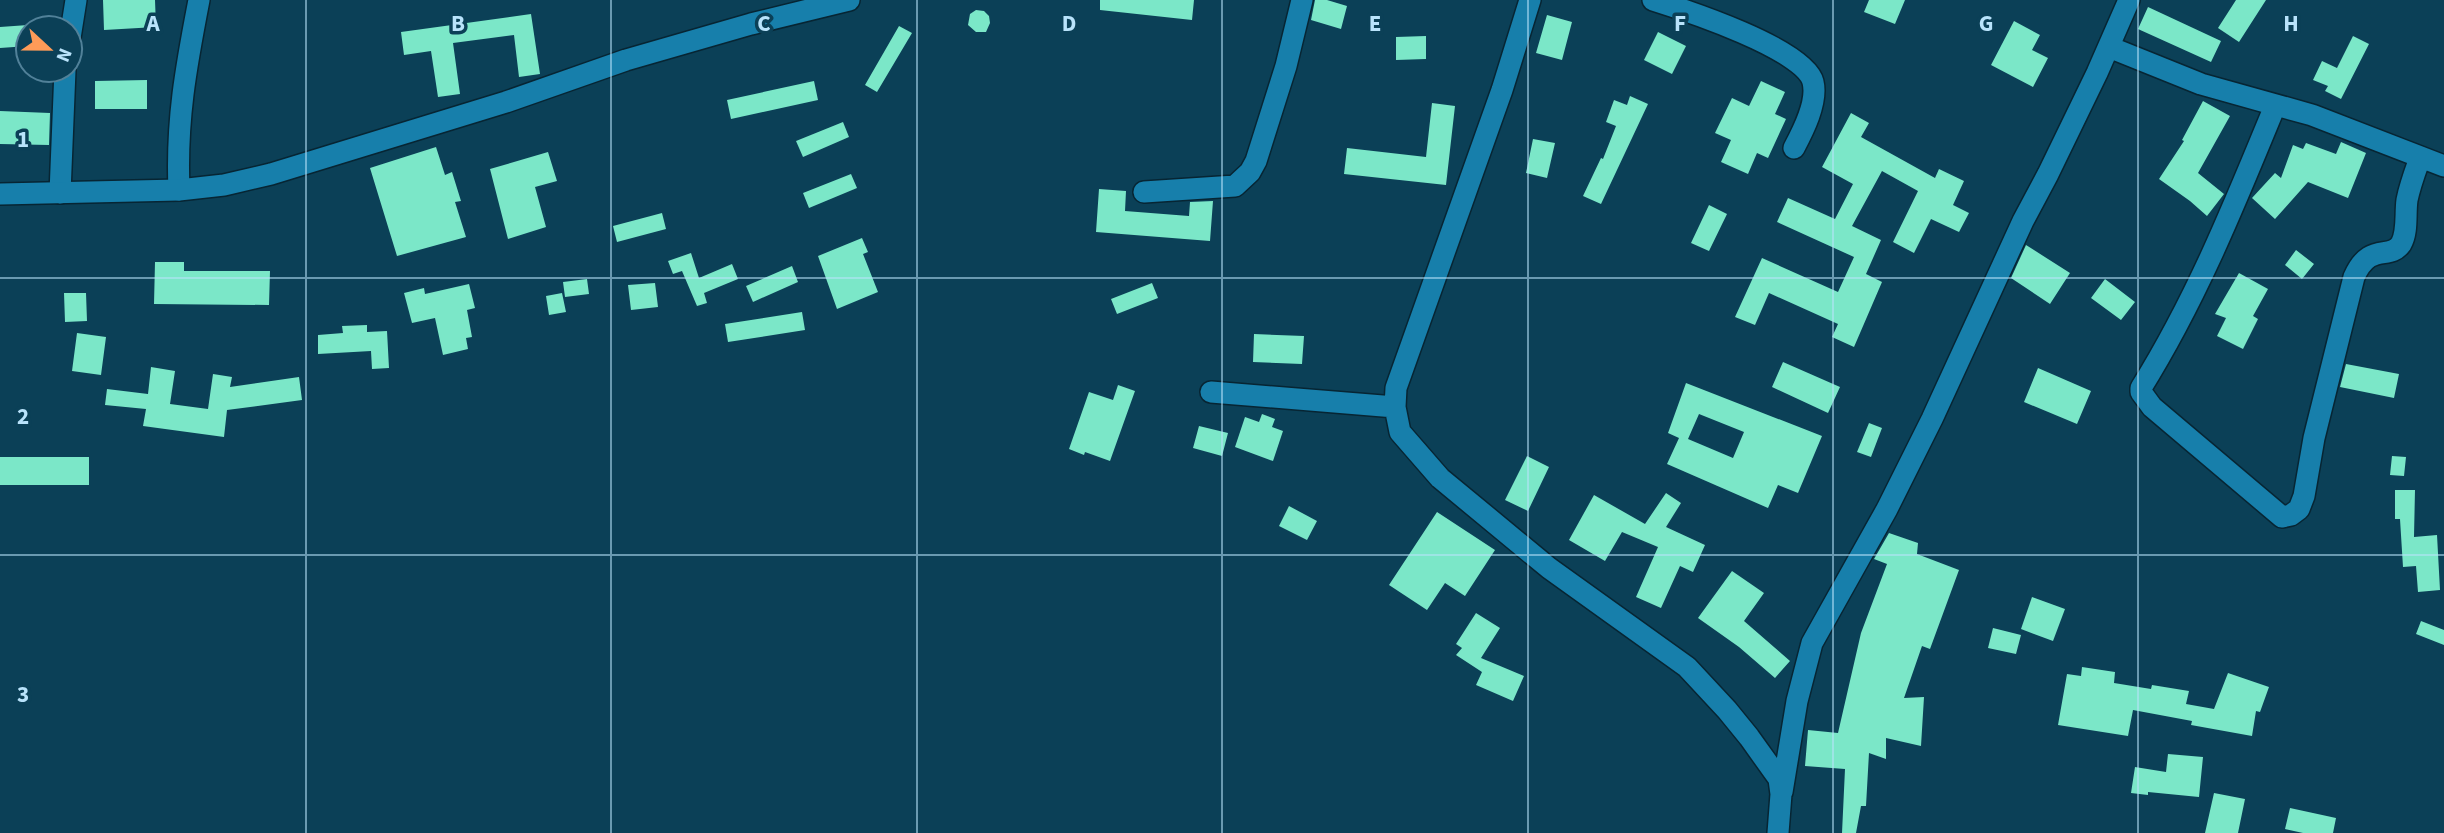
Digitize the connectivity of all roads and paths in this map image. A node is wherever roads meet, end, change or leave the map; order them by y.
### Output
1 (199, 0) edge
2 (849, 0) edge
3 (1302, 0) edge
4 (1530, 0) edge
5 (1653, 0) edge
6 (2129, 0) edge
7 (2109, 47) junction
8 (64, 84) edge
9 (2275, 106) junction
10 (1794, 149) dead end
11 (2420, 158) junction
12 (2444, 166) edge
13 (179, 190) junction
14 (1144, 192) dead end
15 (60, 193) junction
16 (0, 194) edge
17 (1211, 391) dead end
18 (1395, 407) junction
19 (1781, 794) junction
20 (1778, 833) edge

1 - 13 street
2 - 13 street
3 - 14 street
4 - 18 street
5 - 10 street
6 - 7 street
7 - 9 street
7 - 19 street
8 - 15 street
9 - 11 street
9 - 11 street
11 - 12 street
13 - 15 street
15 - 16 street
17 - 18 street
18 - 19 street
19 - 20 street

